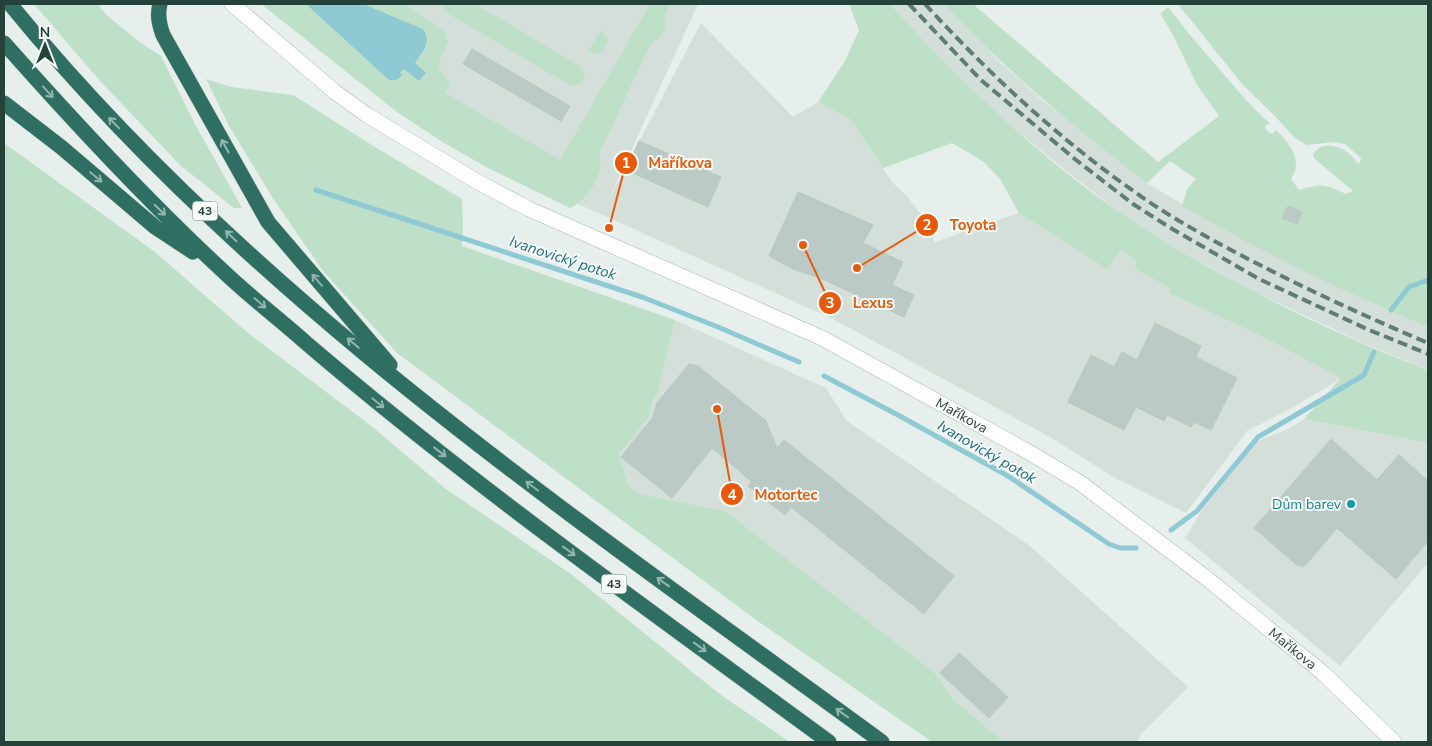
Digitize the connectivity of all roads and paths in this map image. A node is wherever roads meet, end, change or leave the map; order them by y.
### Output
1 (160, 4) edge
2 (232, 4) edge
3 (10, 5) edge
4 (4, 43) edge
5 (4, 103) edge
6 (223, 272) junction
7 (417, 396) junction
8 (829, 742) edge
9 (882, 742) edge
10 (1394, 742) edge

7 -> 1 highway
2 - 10 street, Maříkova
7 -> 3 highway, 43
4 -> 6 highway, 43
5 -> 6 highway
6 -> 8 highway, 43
9 -> 7 highway, 43

